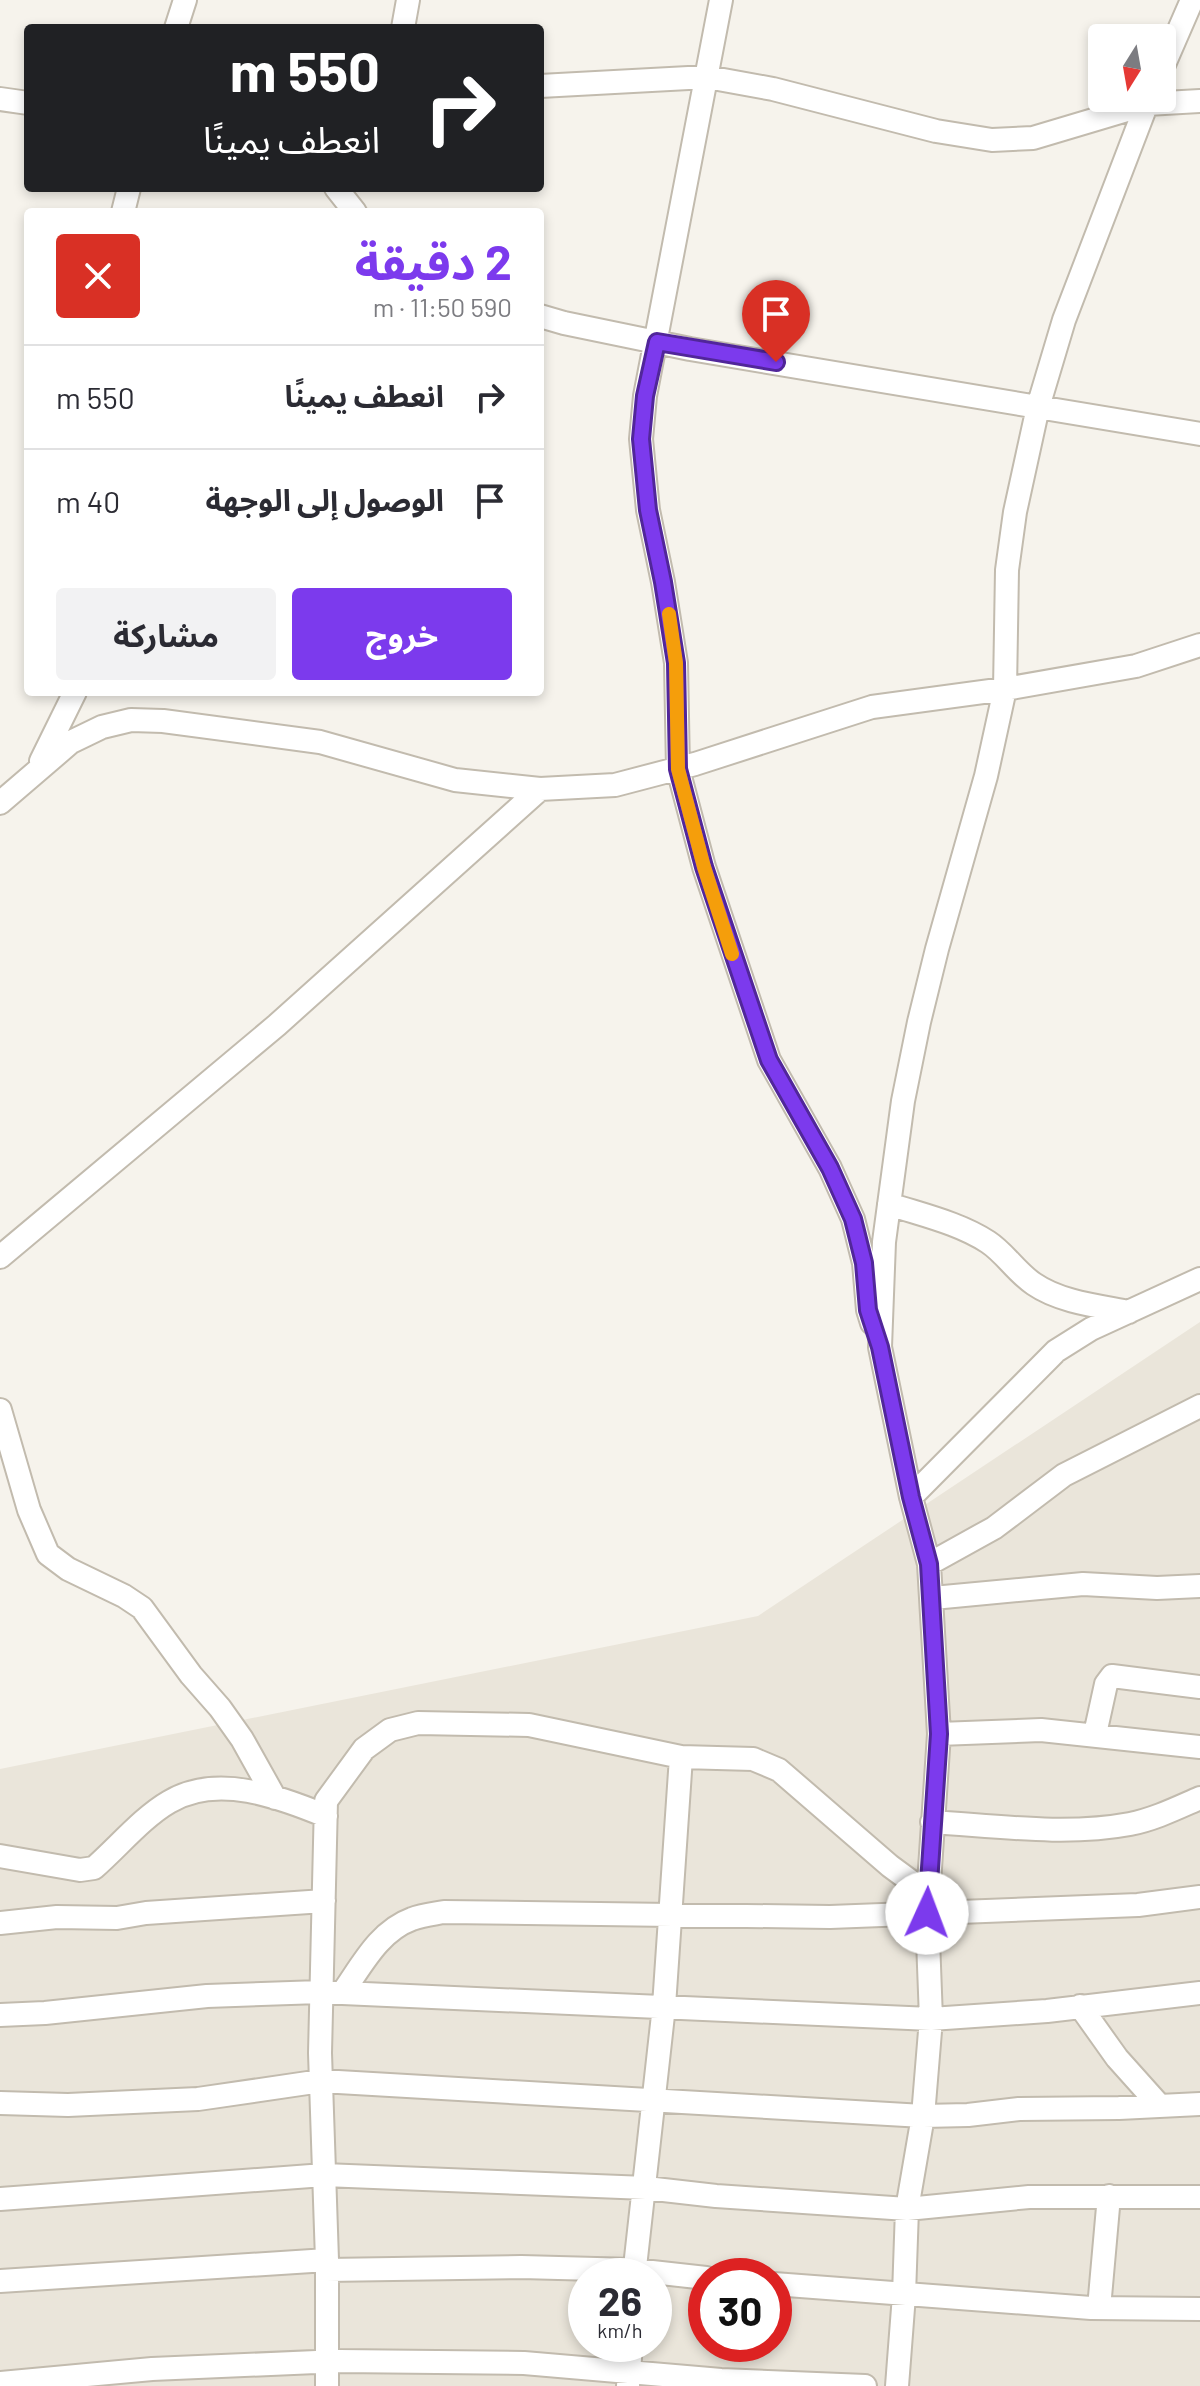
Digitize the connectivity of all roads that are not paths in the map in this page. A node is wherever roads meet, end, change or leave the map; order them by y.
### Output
1 (185, 0) edge
2 (408, 0) edge
3 (721, 0) edge
4 (1192, 0) edge
5 (177, 24) edge
6 (404, 24) edge
7 (1176, 37) edge
8 (707, 77) junction
9 (544, 86) edge
10 (0, 99) edge
11 (1176, 101) edge
12 (1200, 101) edge
13 (24, 102) edge
14 (1114, 112) edge
15 (1144, 112) edge
16 (339, 192) edge
17 (352, 208) edge
18 (544, 317) edge
19 (657, 342) junction
20 (1038, 407) junction
21 (1200, 434) edge
22 (1200, 645) edge
23 (1005, 689) junction
24 (73, 696) edge
25 (37, 769) junction
26 (678, 769) junction
27 (540, 789) junction
28 (0, 803) edge
29 (889, 1204) junction
30 (0, 1257) edge
31 (1200, 1279) edge
32 (1129, 1312) junction
33 (880, 1347) junction
34 (1200, 1406) edge
35 (0, 1410) edge
36 (911, 1497) junction
37 (929, 1564) junction
38 (1200, 1586) edge
39 (933, 1598) junction
40 (1200, 1687) edge
41 (939, 1734) junction
42 (1095, 1734) junction
43 (1200, 1747) edge
44 (681, 1757) junction
45 (275, 1798) junction
46 (1200, 1798) edge
47 (326, 1816) junction
48 (932, 1822) junction
49 (0, 1856) edge
50 (0, 1876) edge
51 (1200, 1897) edge
52 (324, 1901) junction
53 (927, 1903) junction
54 (672, 1915) junction
55 (0, 1923) edge
56 (332, 1992) junction
57 (1200, 1993) edge
58 (664, 2006) junction
59 (1080, 2006) junction
60 (0, 2015) edge
61 (931, 2019) junction
62 (321, 2081) junction
63 (654, 2100) junction
64 (0, 2103) edge
65 (1200, 2104) edge
66 (1160, 2106) junction
67 (923, 2116) junction
68 (324, 2175) junction
69 (646, 2188) junction
70 (1109, 2196) junction
71 (1200, 2197) edge
72 (0, 2199) edge
73 (907, 2209) junction
74 (636, 2258) edge
75 (327, 2265) junction
76 (568, 2269) edge
77 (0, 2281) edge
78 (792, 2286) edge
79 (904, 2295) junction
80 (1099, 2308) junction
81 (1200, 2309) edge
82 (329, 2361) junction
83 (629, 2379) edge
84 (0, 2383) edge
85 (327, 2386) edge
86 (865, 2386) edge
87 (897, 2386) edge

1 - 5 street
2 - 6 street
3 - 8 street
4 - 7 street
8 - 9 street
8 - 14 street
8 - 19 street
10 - 13 street
11 - 12 street
15 - 20 street
16 - 17 street
18 - 19 street
19 - 20 street
19 - 26 street
20 - 21 street
20 - 23 street
22 - 23 street
23 - 26 street
23 - 29 street
24 - 25 street
25 - 27 street
25 - 28 street
26 - 27 street
26 - 33 street
27 - 30 street
29 - 32 street
29 - 33 street
31 - 32 street
32 - 36 street
33 - 36 street
34 - 37 street
35 - 45 street
36 - 37 street
37 - 39 street
38 - 39 street
39 - 41 street
40 - 42 street
41 - 42 street
41 - 48 street
42 - 43 street
44 - 47 street
44 - 53 street
44 - 54 street
45 - 47 street
45 - 49 street
46 - 48 street
47 - 52 street
48 - 53 street
49 - 50 street
51 - 53 street
52 - 55 street
52 - 56 street
53 - 54 street
53 - 61 street
54 - 56 street
54 - 58 street
56 - 58 street
56 - 60 street
56 - 62 street
57 - 59 street
58 - 61 street
58 - 63 street
59 - 61 street
59 - 66 street
61 - 67 street
62 - 63 street
62 - 64 street
62 - 68 street
63 - 67 street
63 - 69 street
65 - 66 street
66 - 67 street
67 - 73 street
68 - 69 street
68 - 72 street
68 - 75 street
69 - 73 street
69 - 74 street
70 - 71 street
70 - 73 street
70 - 80 street
73 - 79 street
75 - 76 street
75 - 77 street
75 - 82 street
78 - 79 street
79 - 80 street
79 - 87 street
80 - 81 street
82 - 83 street
82 - 84 street
82 - 85 street
83 - 86 street

